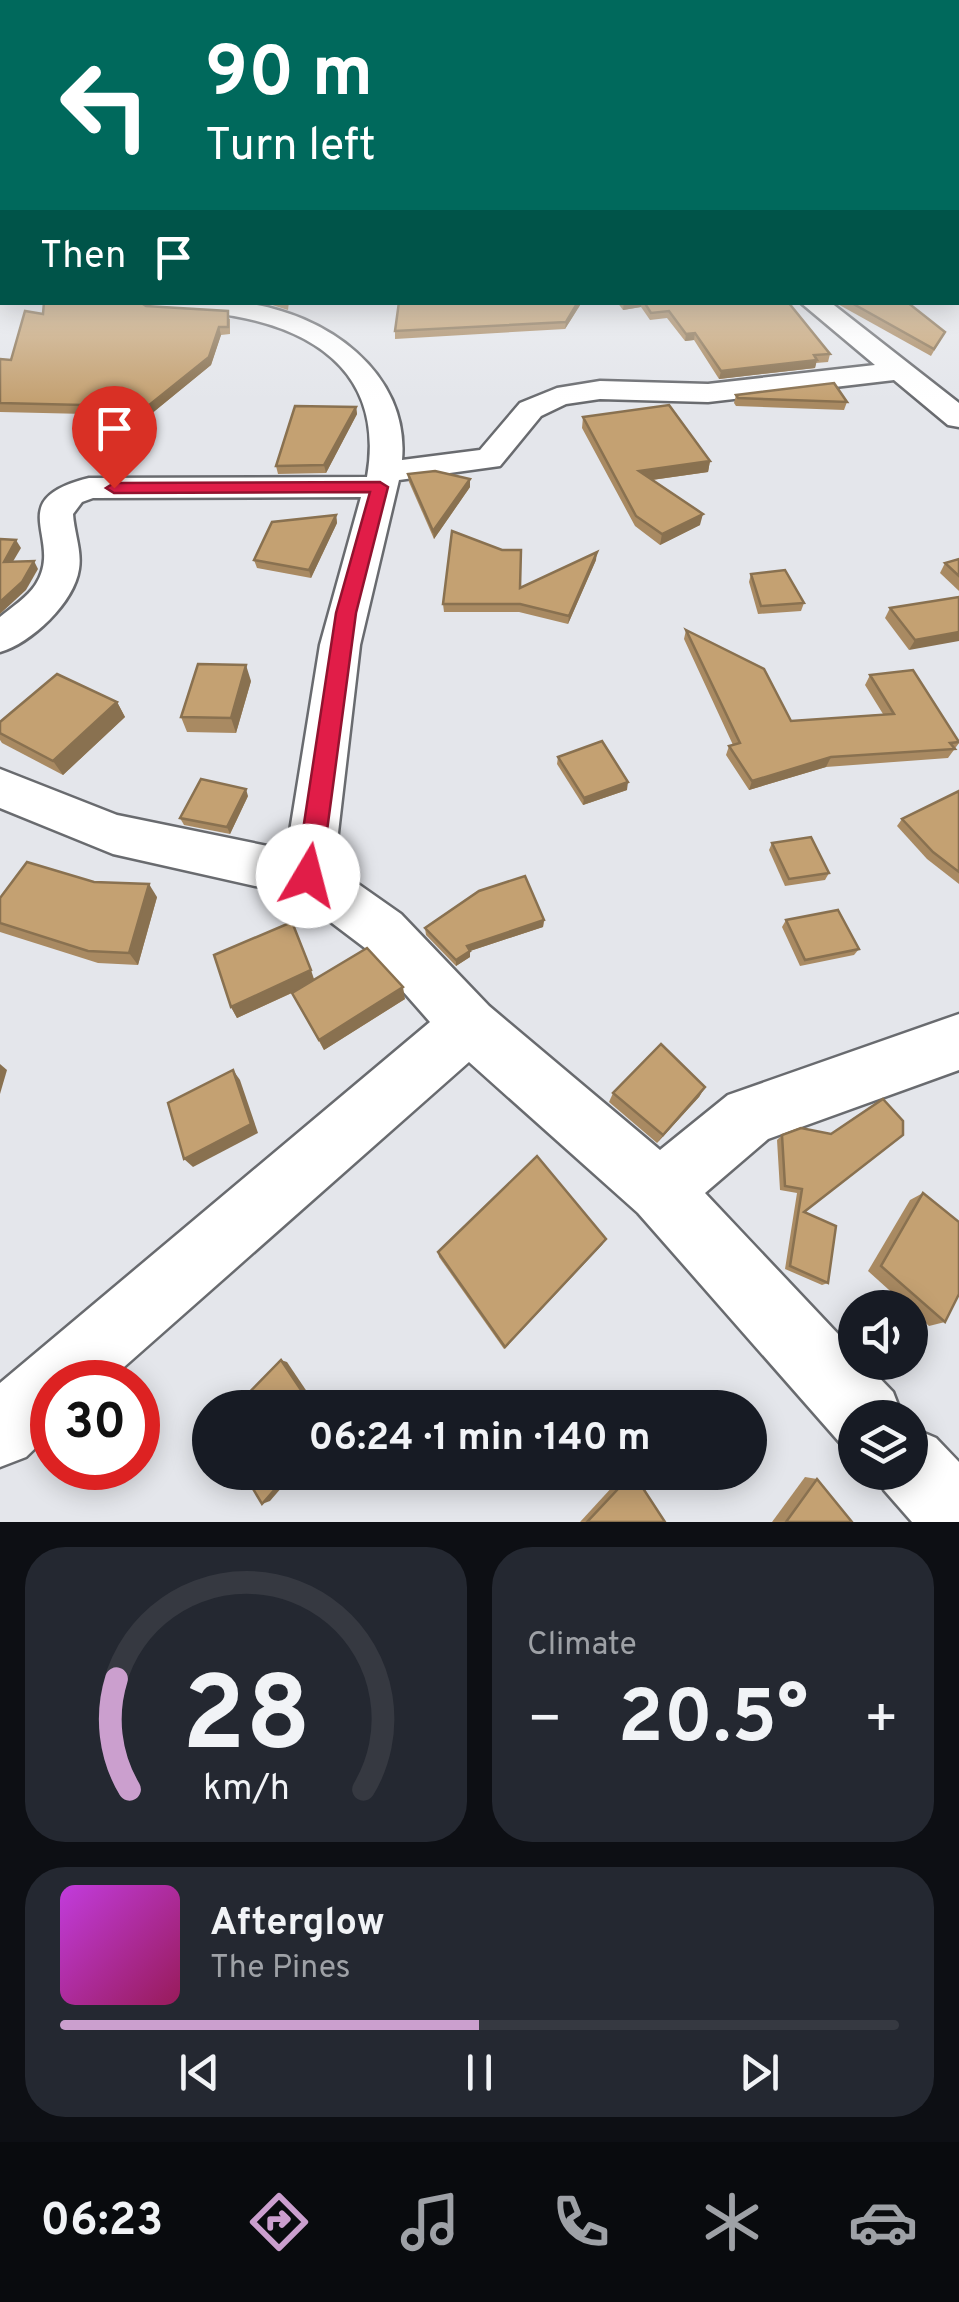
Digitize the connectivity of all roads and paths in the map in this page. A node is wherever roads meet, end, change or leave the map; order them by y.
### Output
1 (190, 305) edge
2 (817, 305) edge
3 (900, 371) junction
4 (959, 418) edge
5 (382, 480) junction
6 (0, 638) edge
7 (0, 788) edge
8 (308, 876) junction
9 (469, 1025) junction
10 (959, 1042) edge
11 (660, 1191) junction
12 (80, 1360) edge
13 (852, 1400) edge
14 (30, 1403) edge
15 (0, 1430) edge
16 (928, 1483) edge
17 (959, 1517) edge

1 - 5 street
2 - 3 street
3 - 4 street
3 - 5 street
5 - 6 street
5 - 8 street
7 - 8 street
8 - 9 street
9 - 11 street
9 - 12 street
10 - 11 street
11 - 13 street
14 - 15 street
16 - 17 street

